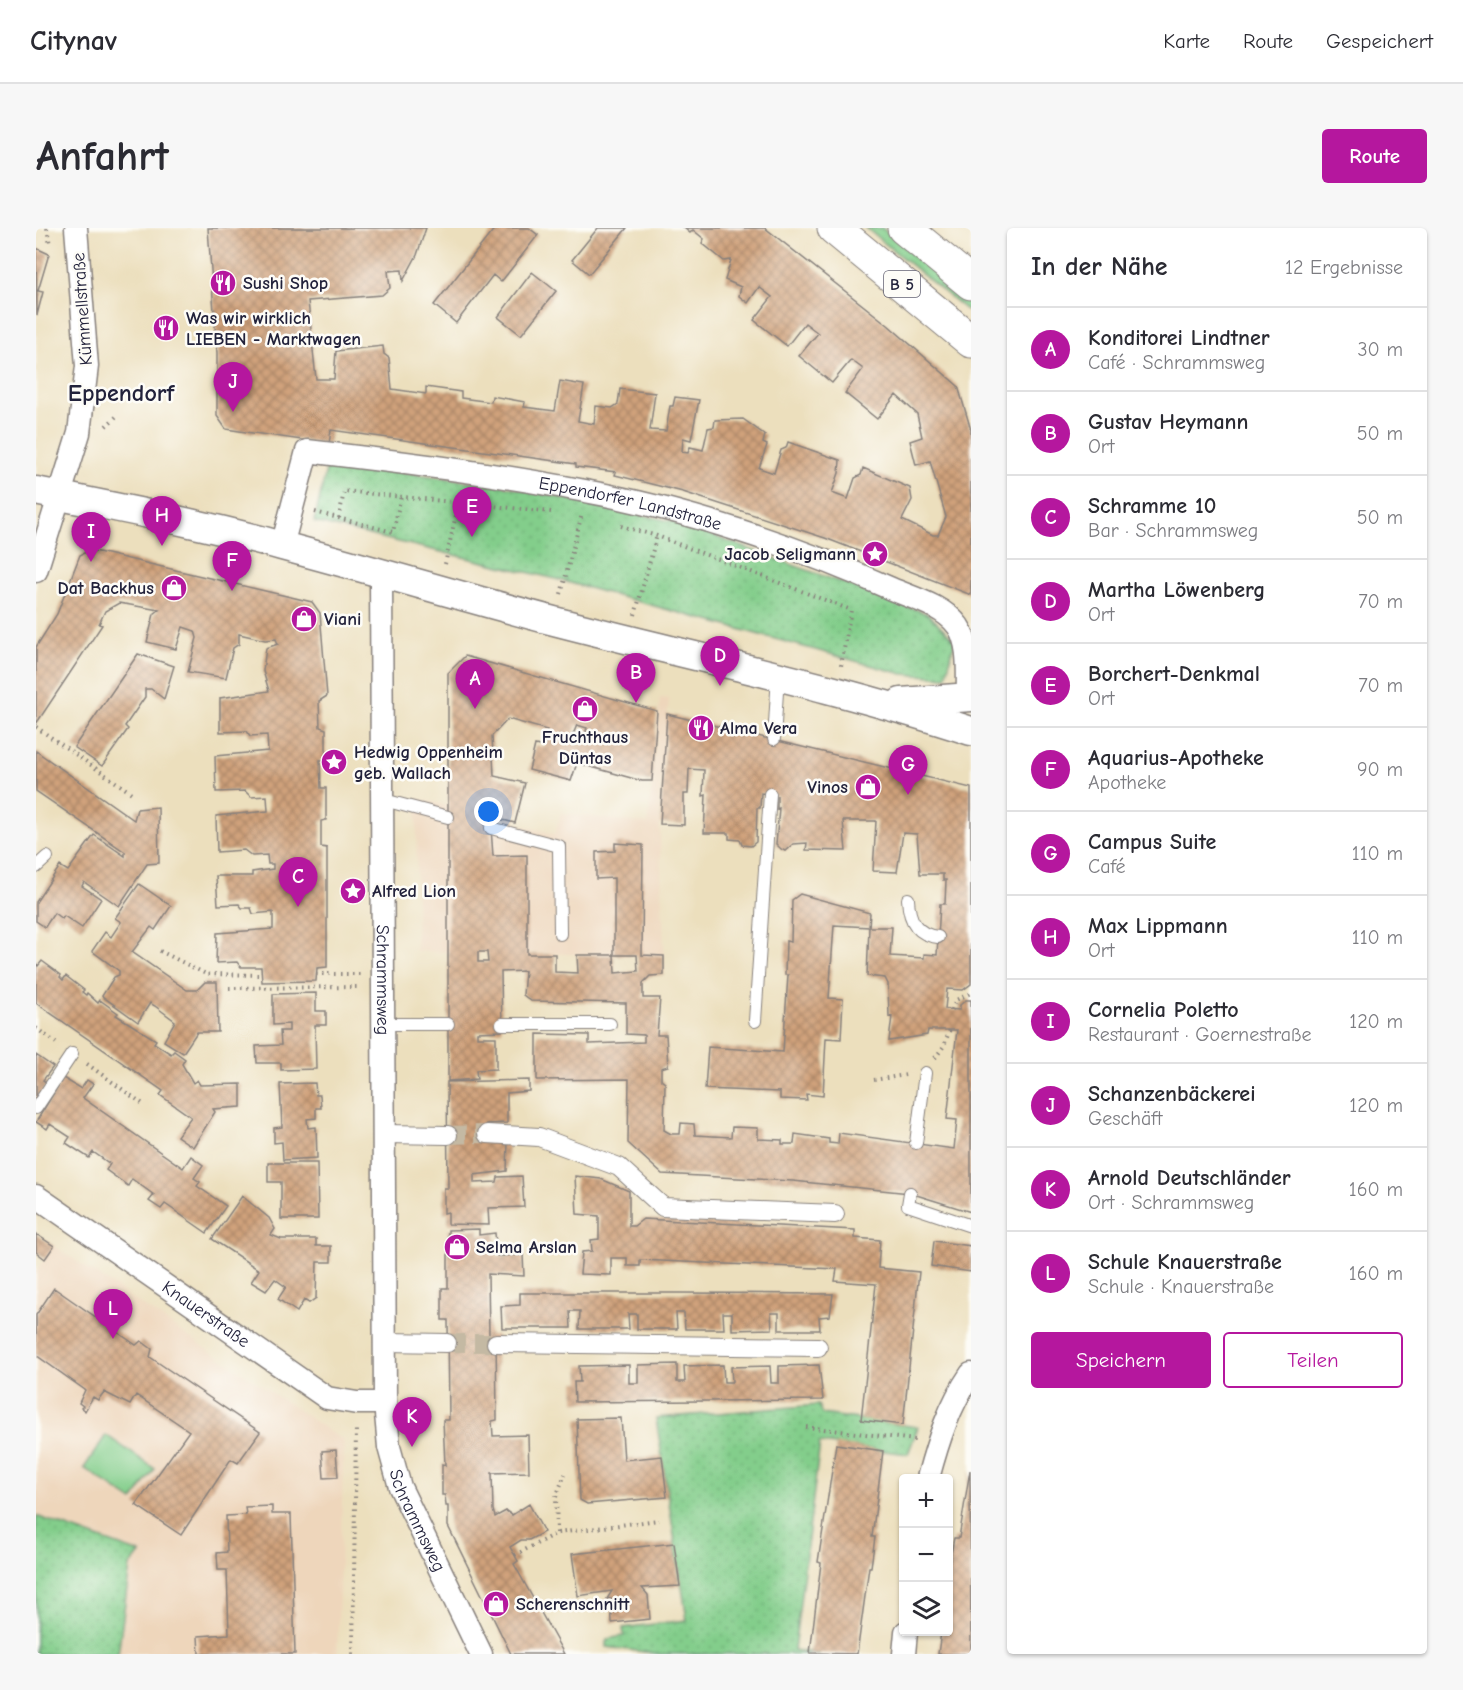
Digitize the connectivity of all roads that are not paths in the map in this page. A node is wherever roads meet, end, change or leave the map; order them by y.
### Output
1 (76, 228) edge
2 (834, 228) edge
3 (904, 228) edge
4 (971, 283) edge
5 (971, 340) edge
6 (49, 494) edge
7 (282, 546) junction
8 (36, 571) edge
9 (381, 575) junction
10 (778, 675) junction
11 (970, 696) edge
12 (887, 703) junction
13 (971, 731) edge
14 (774, 739) dead end
15 (770, 794) dead end
16 (384, 800) junction
17 (448, 817) dead end
18 (491, 828) dead end
19 (47, 857) dead end
20 (36, 867) edge
21 (908, 899) dead end
22 (560, 934) dead end
23 (938, 936) dead end
24 (755, 1021) dead end
25 (382, 1024) junction
26 (448, 1024) dead end
27 (502, 1024) dead end
28 (610, 1024) dead end
29 (72, 1054) dead end
30 (925, 1073) road end
31 (36, 1108) edge
32 (384, 1134) junction
33 (487, 1134) tunnel mouth
34 (448, 1135) tunnel mouth
35 (916, 1143) dead end
36 (910, 1193) dead end
37 (36, 1197) edge
38 (835, 1214) dead end
39 (971, 1226) edge
40 (386, 1342) junction
41 (447, 1343) tunnel mouth
42 (496, 1343) tunnel mouth
43 (818, 1347) dead end
44 (971, 1374) edge
45 (385, 1403) junction
46 (929, 1474) edge
47 (906, 1636) edge
48 (482, 1654) edge
49 (904, 1654) edge

1 - 6 street, Kümmellstraße
2 - 5 main road, B 5
3 - 4 main road, B 5
6 - 7 street, Eppendorfer Landstraße
6 - 8 street, Kümmellstraße
7 - 9 street, Eppendorfer Landstraße
7 - 11 street, Eppendorfer Landstraße
9 - 10 street, Eppendorfer Landstraße
9 - 16 street, Schrammsweg
10 - 12 street, Eppendorfer Landstraße
10 - 14 lane
11 - 12 street, Eppendorfer Landstraße
12 - 13 street, Eppendorfer Landstraße
15 - 24 lane
16 - 17 lane
16 - 25 street, Schrammsweg
18 - 22 lane
19 - 20 lane
21 - 23 lane
25 - 26 lane
25 - 32 street, Schrammsweg
27 - 28 lane
29 - 31 lane
30 - 35 lane
32 - 34 street
32 - 40 street, Schrammsweg
33 - 38 street
36 - 39 lane
37 - 45 street, Knauerstraße
40 - 41 street
40 - 45 street, Schrammsweg
42 - 43 street
44 - 46 street
45 - 48 street, Schrammsweg
47 - 49 street

